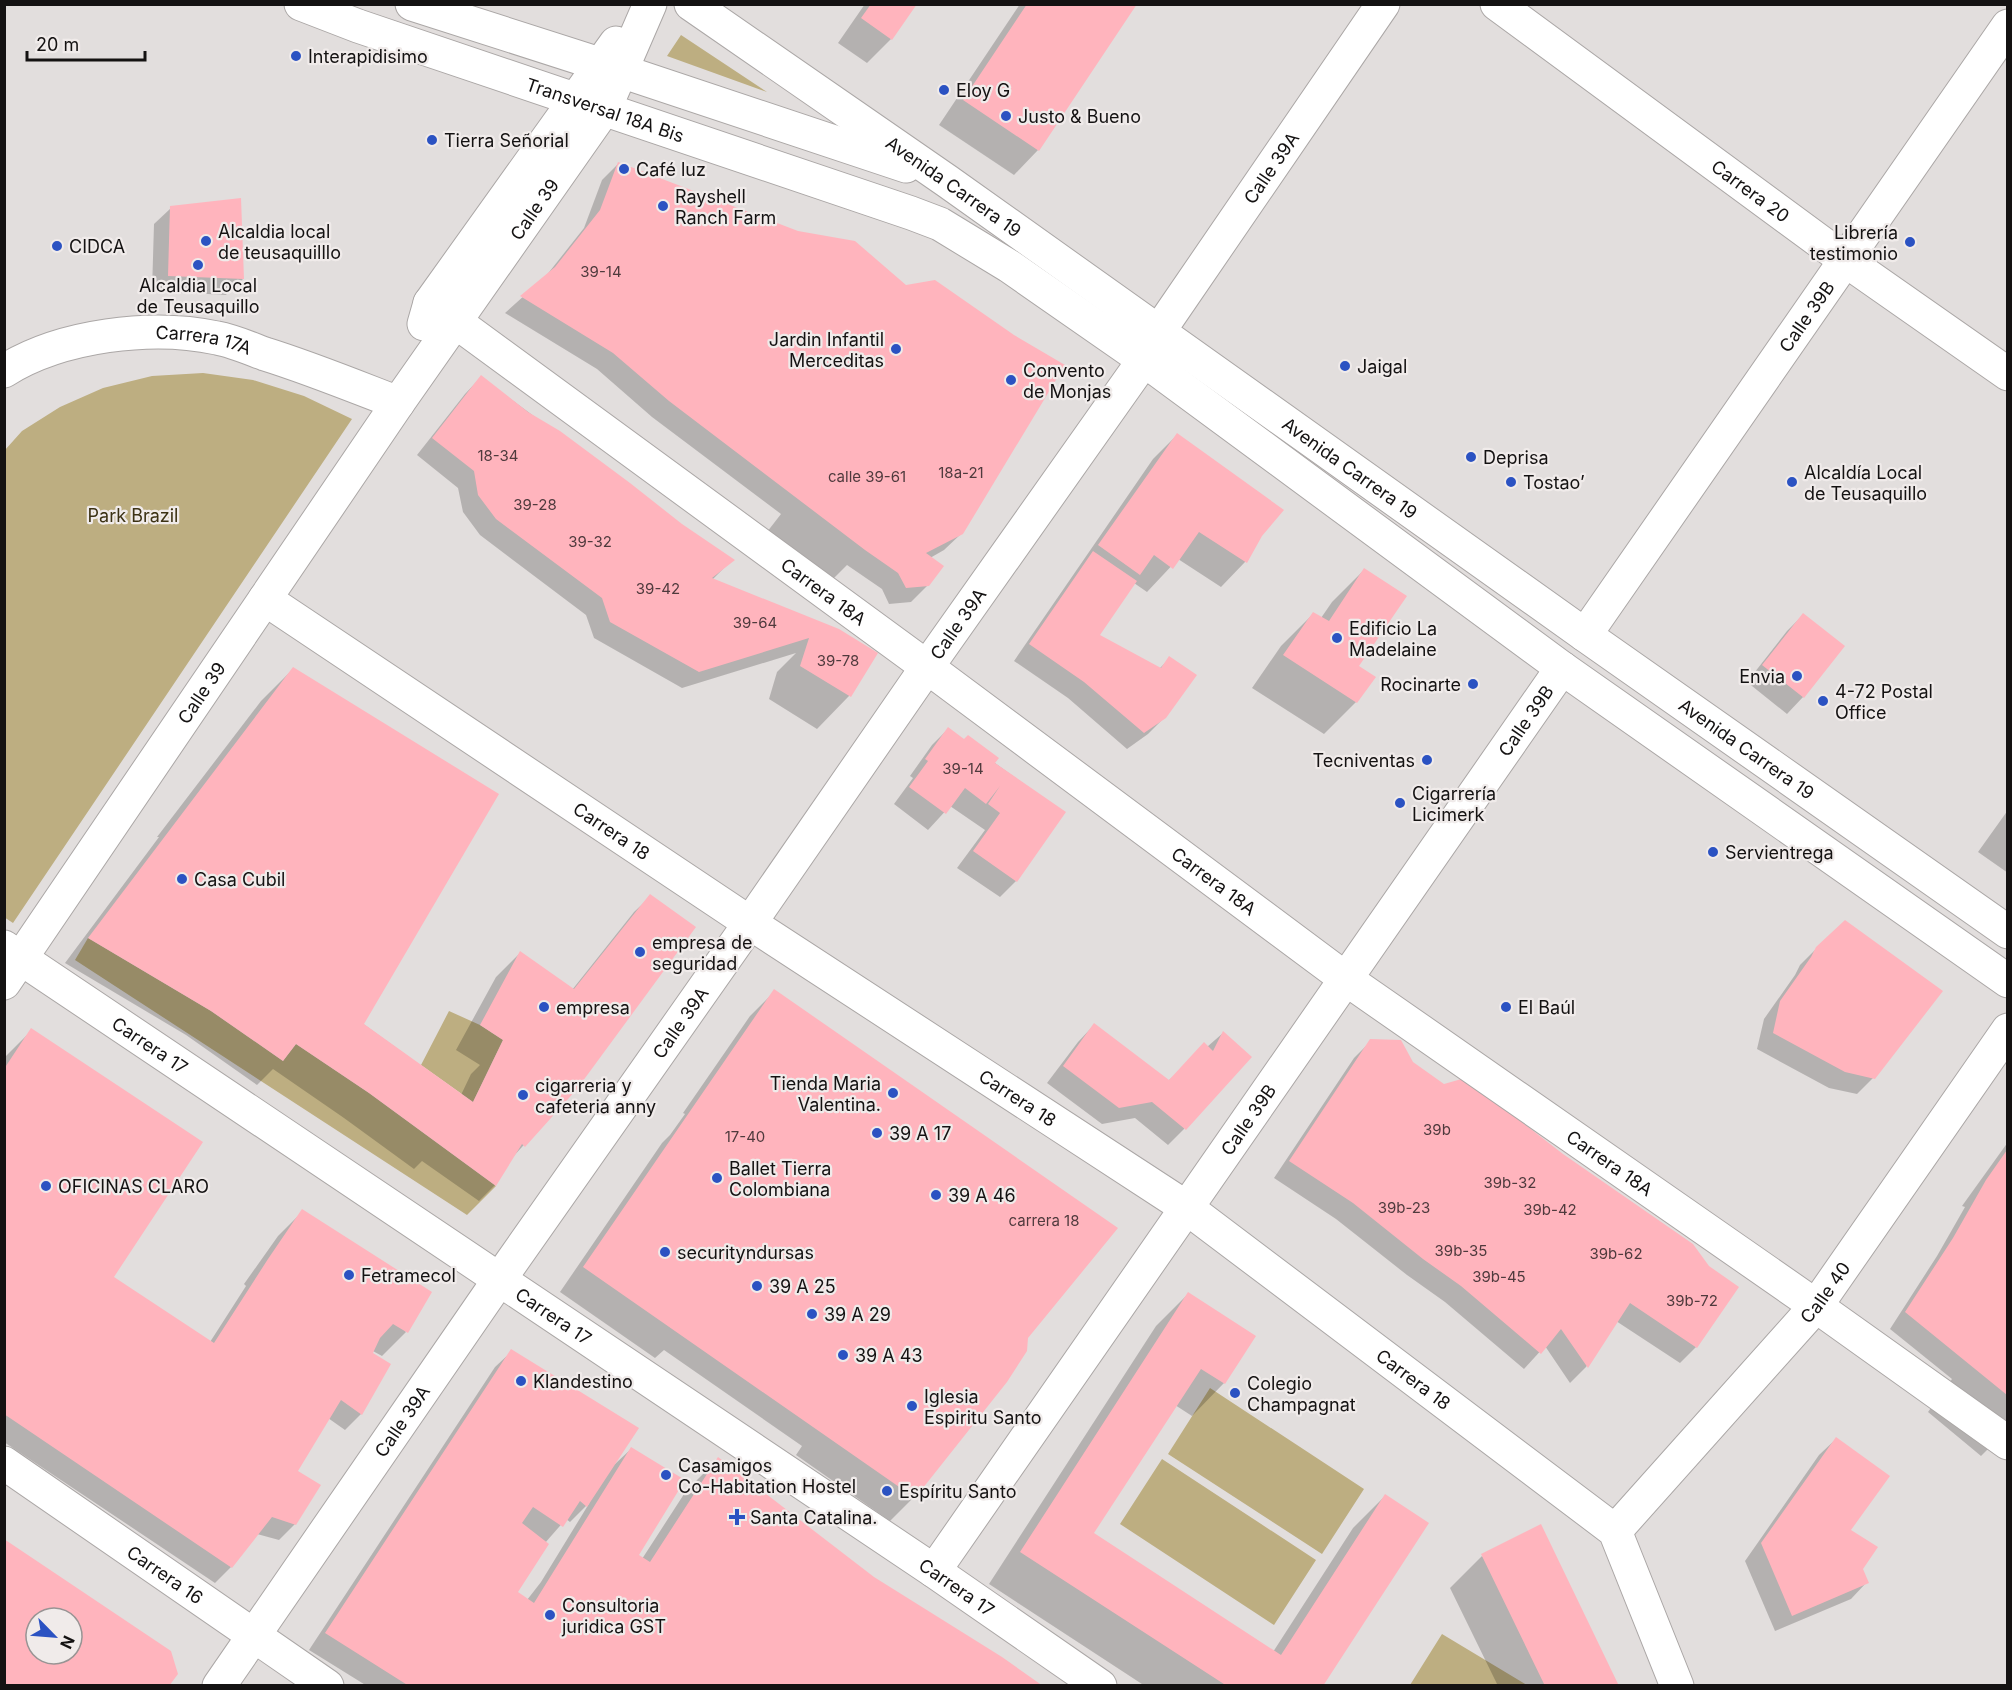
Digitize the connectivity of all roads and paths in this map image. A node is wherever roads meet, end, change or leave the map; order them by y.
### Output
1 (301, 4) edge
2 (412, 4) edge
3 (644, 4) edge
4 (650, 4) edge
5 (691, 4) edge
6 (1383, 4) edge
7 (1497, 4) edge
8 (2007, 26) edge
9 (611, 68) junction
10 (591, 104) junction
11 (947, 181) junction
12 (911, 213) joint
13 (1845, 260) junction
14 (443, 312) junction
15 (1159, 331) junction
16 (1144, 360) junction
17 (4, 371) edge
18 (2007, 374) edge
19 (398, 403) junction
20 (265, 599) junction
21 (1585, 635) junction
22 (927, 667) junction
23 (1562, 668) junction
24 (750, 923) junction
25 (2007, 932) edge
26 (10, 963) edge
27 (1346, 979) junction
28 (2007, 981) edge
29 (2007, 1030) edge
30 (1187, 1208) junction
31 (499, 1280) junction
32 (1816, 1306) junction
33 (2007, 1443) edge
34 (4, 1463) edge
35 (1615, 1531) junction
36 (933, 1571) junction
37 (254, 1635) junction
38 (219, 1686) edge
39 (327, 1686) edge
40 (1100, 1686) edge
41 (1677, 1686) edge

1 - 10 street, Transversal 18A Bis
2 - 9 street
3 - 9 street, Calle 39
4 - 9 street, Calle 39
5 - 11 street, Avenida Carrera 19
6 - 15 street, Calle 39A
7 - 13 street, Carrera 20
8 - 13 street, Calle 39B
9 - 10 street, Calle 39
9 - 11 street
10 - 12 street, Transversal 18A Bis
10 - 14 street, Calle 39
11 - 15 street, Avenida Carrera 19
12 - 16 street, Avenida Carrera 19
13 - 18 street, Carrera 20
13 - 21 street, Calle 39B
14 - 19 street, Calle 39
14 - 22 street, Carrera 18A
15 - 21 street, Avenida Carrera 19
16 - 22 street, Calle 39A
16 - 23 street, Avenida Carrera 19
17 - 19 street, Carrera 17A
19 - 20 street, Calle 39
20 - 24 street, Carrera 18
20 - 26 street, Calle 39
21 - 25 street, Avenida Carrera 19
22 - 24 street, Calle 39A
22 - 27 street, Carrera 18A
23 - 27 street, Calle 39B
23 - 28 street, Avenida Carrera 19
24 - 30 street, Carrera 18
24 - 31 street, Calle 39A
26 - 31 street, Carrera 17
27 - 30 street, Calle 39B
27 - 32 street, Carrera 18A
29 - 32 street, Calle 40
30 - 35 street, Carrera 18
30 - 36 street, Calle 39B
31 - 36 street, Carrera 17
31 - 37 street, Calle 39A
32 - 33 street, Carrera 18A
32 - 35 street, Calle 40
34 - 37 street, Carrera 16
35 - 41 street
36 - 40 street, Carrera 17
37 - 38 street, Calle 39A
37 - 39 street, Carrera 16

